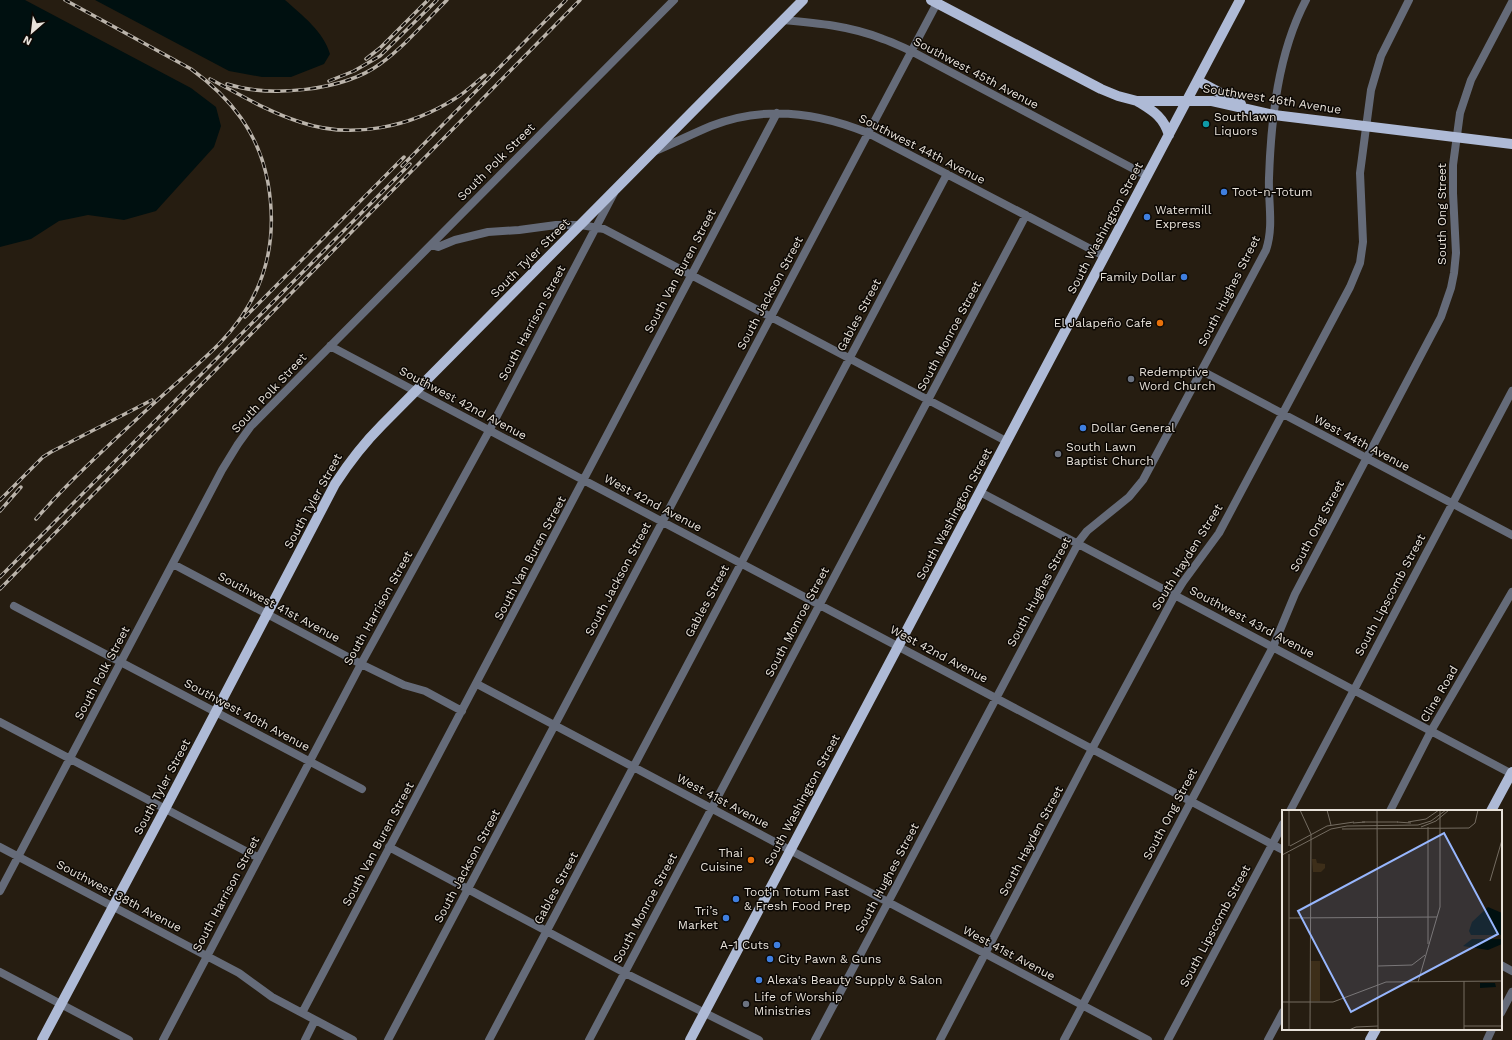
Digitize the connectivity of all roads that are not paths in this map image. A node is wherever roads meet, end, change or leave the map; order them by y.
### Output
1 (674, 0) edge
2 (803, 0) edge
3 (1240, 0) edge
4 (1306, 0) edge
5 (1409, 0) edge
6 (934, 1) edge
7 (1512, 2) edge
8 (783, 20) junction
9 (911, 51) junction
10 (1198, 81) junction
11 (1188, 100) junction
12 (1137, 101) junction
13 (777, 113) junction
14 (1270, 114) junction
15 (1366, 126) junction
16 (868, 133) junction
17 (1169, 135) junction
18 (1456, 137) junction
19 (1512, 144) edge
20 (651, 153) junction
21 (948, 174) junction
22 (1147, 176) junction
23 (616, 189) junction
24 (1026, 215) junction
25 (581, 225) junction
26 (596, 228) junction
27 (431, 245) junction
28 (1104, 256) junction
29 (692, 275) junction
30 (771, 317) junction
31 (330, 346) junction
32 (850, 358) junction
33 (1202, 371) junction
34 (414, 391) junction
35 (1512, 391) edge
36 (928, 400) junction
37 (1282, 414) junction
38 (489, 431) junction
39 (1006, 441) junction
40 (1366, 459) junction
41 (584, 481) junction
42 (980, 492) junction
43 (1452, 504) junction
44 (662, 522) junction
45 (1512, 535) edge
46 (1078, 544) junction
47 (173, 564) junction
48 (741, 564) junction
49 (1512, 592) edge
50 (1175, 595) junction
51 (820, 605) junction
52 (14, 606) dead end
53 (267, 614) junction
54 (899, 646) junction
55 (1273, 647) junction
56 (121, 662) junction
57 (361, 664) junction
58 (477, 684) junction
59 (1354, 690) junction
60 (996, 698) junction
61 (217, 711) junction
62 (462, 711) junction
63 (0, 722) edge
64 (555, 725) junction
65 (1432, 731) junction
66 (1092, 749) junction
67 (70, 758) junction
68 (310, 762) junction
69 (634, 767) junction
70 (1512, 773) edge
71 (362, 789) dead end
72 (1190, 801) junction
73 (712, 808) junction
74 (165, 809) junction
75 (1291, 810) edge
76 (1391, 810) edge
77 (1493, 810) edge
78 (1282, 826) edge
79 (1272, 844) junction
80 (0, 847) edge
81 (389, 847) junction
82 (1282, 849) edge
83 (791, 850) junction
84 (18, 857) junction
85 (259, 858) junction
86 (468, 889) junction
87 (0, 891) edge
88 (887, 903) junction
89 (113, 906) junction
90 (547, 931) junction
91 (986, 954) junction
92 (207, 956) junction
93 (1502, 966) edge
94 (1512, 971) edge
95 (0, 972) edge
96 (625, 973) junction
97 (1512, 992) edge
98 (61, 1004) junction
99 (1082, 1005) junction
100 (1502, 1011) edge
101 (302, 1013) junction
102 (705, 1013) junction
103 (1282, 1014) edge
104 (315, 1020) junction
105 (1375, 1030) edge
106 (1492, 1030) edge
107 (42, 1040) edge
108 (129, 1040) edge
109 (163, 1040) edge
110 (305, 1040) edge
111 (353, 1040) edge
112 (388, 1040) edge
113 (489, 1040) edge
114 (589, 1040) edge
115 (690, 1040) edge
116 (759, 1040) edge
117 (815, 1040) edge
118 (940, 1040) edge
119 (1064, 1040) edge
120 (1148, 1040) edge
121 (1168, 1040) edge
122 (1268, 1040) edge
123 (1370, 1040) edge
124 (1487, 1040) edge

1 - 27 street, South Polk Street
2 - 8 main road, South Tyler Street
3 - 10 main road, South Washington Street
4 - 14 street, South Hughes Street
5 - 15 street, South Hayden Street
6 - 9 street, South Jackson Street
6 - 12 main road, Southwest 46th Avenue
7 - 18 street, South Ong Street
8 - 9 street, Southwest 45th Avenue
8 - 20 main road, South Tyler Street
9 - 16 street, South Jackson Street
9 - 22 street, Southwest 45th Avenue
10 - 11 main road, South Washington Street
10 - 14 main road
11 - 12 main road, Southwest 46th Avenue
11 - 14 main road, Southwest 46th Avenue
11 - 17 main road, South Washington Street
12 - 17 main road
13 - 16 street, Southwest 44th Avenue
13 - 20 street, Southwest 44th Avenue
13 - 29 street, South Van Buren Street
14 - 15 main road, Southwest 46th Avenue
14 - 33 street, South Hughes Street
15 - 18 main road, Southwest 46th Avenue
15 - 37 street, South Hayden Street
16 - 21 street, Southwest 44th Avenue
16 - 30 street, South Jackson Street
17 - 22 main road, South Washington Street
18 - 19 main road, Southwest 46th Avenue
18 - 40 street, South Ong Street
20 - 23 main road, South Tyler Street
21 - 24 street, Southwest 44th Avenue
21 - 32 street, Gables Street
22 - 28 main road, South Washington Street
23 - 25 main road, South Tyler Street
23 - 26 street, South Harrison Street
24 - 28 street, Southwest 44th Avenue
24 - 36 street, South Monroe Street
25 - 26 street
25 - 27 street
25 - 34 main road, South Tyler Street
26 - 29 street
26 - 38 street, South Harrison Street
27 - 31 street, South Polk Street
28 - 39 main road, South Washington Street
29 - 30 street
29 - 41 street, South Van Buren Street
30 - 32 street
30 - 44 street, South Jackson Street
31 - 34 street, Southwest 42nd Avenue
31 - 47 street, South Polk Street
32 - 36 street
32 - 48 street, Gables Street
33 - 37 street, West 44th Avenue
33 - 46 street, South Hughes Street
34 - 38 street, Southwest 42nd Avenue
34 - 53 main road, South Tyler Street
35 - 43 street, South Lipscomb Street
36 - 39 street
36 - 51 street, South Monroe Street
37 - 40 street, West 44th Avenue
37 - 50 street, South Hayden Street
38 - 41 street, Southwest 42nd Avenue
38 - 57 street, South Harrison Street
39 - 42 main road, South Washington Street
40 - 43 street, West 44th Avenue
40 - 55 street, South Ong Street
41 - 44 street, West 42nd Avenue
41 - 58 street, South Van Buren Street
42 - 46 street, Southwest 43rd Avenue
42 - 54 main road, South Washington Street
43 - 45 street, West 44th Avenue
43 - 59 street, South Lipscomb Street
44 - 48 street, West 42nd Avenue
44 - 64 street, South Jackson Street
46 - 50 street, Southwest 43rd Avenue
46 - 60 street, South Hughes Street
47 - 53 street, Southwest 41st Avenue
47 - 56 street, South Polk Street
48 - 51 street, West 42nd Avenue
48 - 69 street, Gables Street
49 - 65 street, Cline Road
50 - 55 street, Southwest 43rd Avenue
50 - 66 street, South Hayden Street
51 - 54 street, West 42nd Avenue
51 - 73 street, South Monroe Street
52 - 56 street, Southwest 40th Avenue
53 - 57 street, Southwest 41st Avenue
53 - 61 main road, South Tyler Street
54 - 60 street, West 42nd Avenue
54 - 83 main road, South Washington Street
55 - 59 street, Southwest 43rd Avenue
55 - 72 street, South Ong Street
56 - 61 street, Southwest 40th Avenue
56 - 67 street, South Polk Street
57 - 62 street, Southwest 41st Avenue
57 - 68 street, South Harrison Street
58 - 62 street, South Van Buren Street
58 - 64 street, West 41st Avenue
59 - 65 street, Southwest 43rd Avenue
59 - 75 street, South Lipscomb Street
60 - 66 street, West 42nd Avenue
60 - 88 street, South Hughes Street
61 - 68 street, Southwest 40th Avenue
61 - 74 main road, South Tyler Street
62 - 81 street, South Van Buren Street
63 - 67 street
64 - 69 street, West 41st Avenue
64 - 86 street, South Jackson Street
65 - 70 street, Southwest 43rd Avenue
65 - 76 street, Cline Road
66 - 72 street, West 42nd Avenue
66 - 91 street, South Hayden Street
67 - 74 street
67 - 84 street, South Polk Street
68 - 71 street, Southwest 40th Avenue
68 - 85 street, South Harrison Street
69 - 73 street, West 41st Avenue
69 - 90 street, Gables Street
70 - 77 main road
72 - 79 street, West 42nd Avenue
72 - 99 street, South Ong Street
73 - 83 street, West 41st Avenue
73 - 96 street, South Monroe Street
74 - 85 street
74 - 89 main road, South Tyler Street
78 - 79 street, South Lipscomb Street
79 - 82 street, West 42nd Avenue
79 - 121 street, South Lipscomb Street
80 - 84 street, Southwest 38th Avenue
81 - 86 street
81 - 101 street, South Van Buren Street
83 - 88 street, West 41st Avenue
83 - 102 main road, South Washington Street
84 - 87 street, South Polk Street
84 - 89 street, Southwest 38th Avenue
85 - 92 street, South Harrison Street
86 - 90 street
86 - 112 street, South Jackson Street
88 - 91 street, West 41st Avenue
88 - 117 street, South Hughes Street
89 - 92 street, Southwest 38th Avenue
89 - 98 main road, South Tyler Street
90 - 96 street
90 - 113 street, Gables Street
91 - 99 street, West 41st Avenue
91 - 118 street, South Hayden Street
92 - 101 street, Southwest 38th Avenue
92 - 109 street, South Harrison Street
93 - 94 street
95 - 98 street
96 - 102 street
96 - 114 street, South Monroe Street
97 - 100 street
98 - 107 main road, South Tyler Street
98 - 108 street
99 - 119 street, South Ong Street
99 - 120 street, West 41st Avenue
101 - 104 street, Southwest 38th Avenue
102 - 115 main road, South Washington Street
102 - 116 street
103 - 122 street
104 - 110 street
104 - 111 street, Southwest 38th Avenue
105 - 123 main road
106 - 124 street

